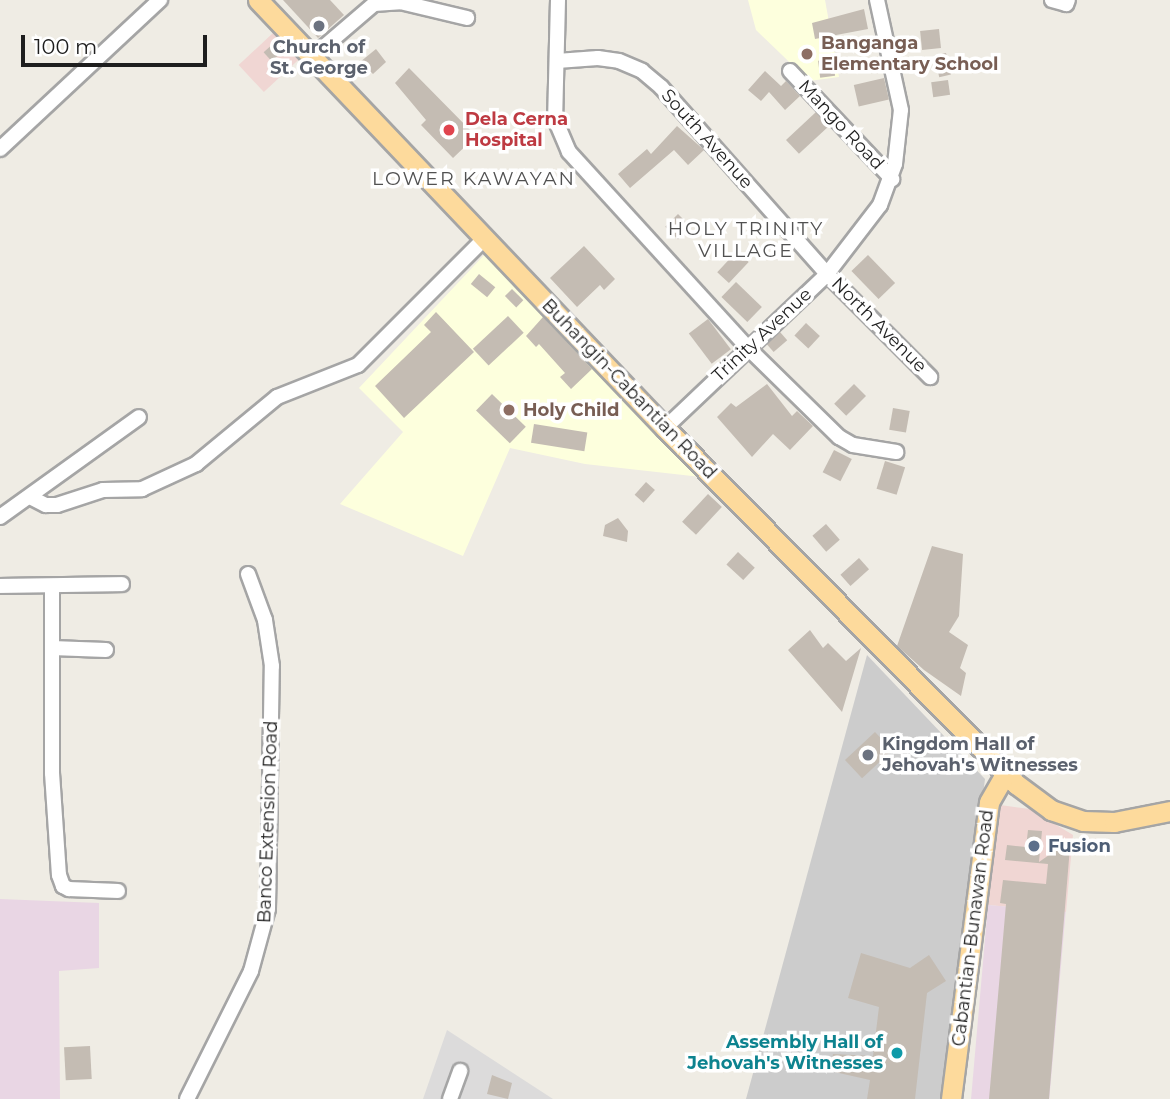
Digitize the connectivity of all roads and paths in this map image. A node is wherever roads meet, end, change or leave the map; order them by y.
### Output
1 (160, 0) edge
2 (258, 0) edge
3 (558, 0) edge
4 (877, 0) edge
5 (1052, 0) edge
6 (1068, 0) edge
7 (467, 18) dead end
8 (311, 58) junction
9 (557, 61) junction
10 (790, 71) dead end
11 (0, 149) edge
12 (892, 179) junction
13 (486, 237) junction
14 (827, 274) junction
15 (747, 347) junction
16 (930, 377) dead end
17 (139, 417) dead end
18 (665, 428) junction
19 (896, 452) dead end
20 (30, 496) junction
21 (0, 517) edge
22 (248, 574) dead end
23 (122, 584) dead end
24 (0, 586) edge
25 (52, 586) junction
26 (52, 648) junction
27 (106, 650) dead end
28 (1005, 774) junction
29 (1170, 811) edge
30 (118, 891) dead end
31 (460, 1071) dead end
32 (187, 1099) edge
33 (450, 1099) edge
34 (951, 1099) edge

1 - 11 street
2 - 8 main road, Buhangin-Cabantian Road
3 - 9 street
4 - 12 street, Trinity Avenue
5 - 6 street
7 - 8 street
8 - 13 main road, Buhangin-Cabantian Road
9 - 14 street, South Avenue
9 - 15 street
10 - 12 street, Mango Road
12 - 14 street, Trinity Avenue
13 - 18 main road, Buhangin-Cabantian Road
13 - 20 street
14 - 15 street, Trinity Avenue
14 - 16 street, North Avenue
15 - 18 street, Trinity Avenue
15 - 19 street
17 - 20 street
18 - 28 main road, Buhangin-Cabantian Road
20 - 21 street
22 - 32 street, Banco Extension Road
23 - 25 street
24 - 25 street
25 - 26 street
26 - 27 street
26 - 30 street
28 - 29 main road
28 - 34 main road, Cabantian-Bunawan Road
31 - 33 street

